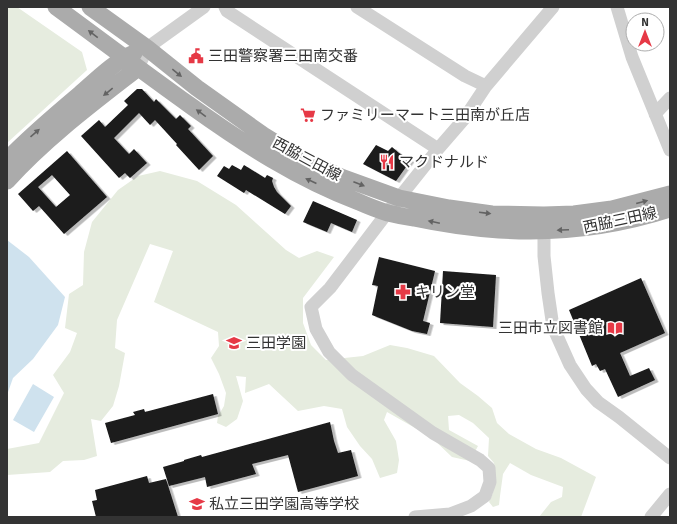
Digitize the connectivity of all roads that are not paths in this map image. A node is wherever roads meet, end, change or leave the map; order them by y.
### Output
1 (56, 7) edge
2 (90, 7) edge
3 (204, 7) edge
4 (225, 7) edge
5 (357, 7) edge
6 (553, 7) edge
7 (617, 7) edge
8 (147, 48) junction
9 (125, 57) junction
10 (138, 68) junction
11 (486, 86) junction
12 (670, 98) edge
13 (655, 114) junction
14 (438, 149) junction
15 (670, 150) edge
16 (7, 160) edge
17 (7, 181) edge
18 (670, 194) edge
19 (399, 198) junction
20 (670, 209) edge
21 (387, 213) junction
22 (544, 223) junction
23 (670, 458) edge
24 (670, 494) edge
25 (415, 517) edge
26 (651, 517) edge

9 -> 1 main road, 西脇三田線
2 - 8 main road, 西脇三田線
3 - 8 street
4 - 14 street
5 - 11 street
6 - 11 street
7 - 13 street
8 - 9 main road
8 - 10 street
8 -> 19 main road, 西脇三田線
9 - 10 main road, 西脇三田線
16 -> 9 main road
10 -> 17 main road
21 -> 10 main road, 西脇三田線
11 - 14 street
12 - 13 street
13 - 15 street
14 - 19 street
22 -> 18 main road, 西脇三田線
19 - 21 street
19 -> 22 main road, 西脇三田線
20 -> 22 main road, 西脇三田線
22 -> 21 main road, 西脇三田線
21 - 25 street
22 - 23 street
24 - 26 street

